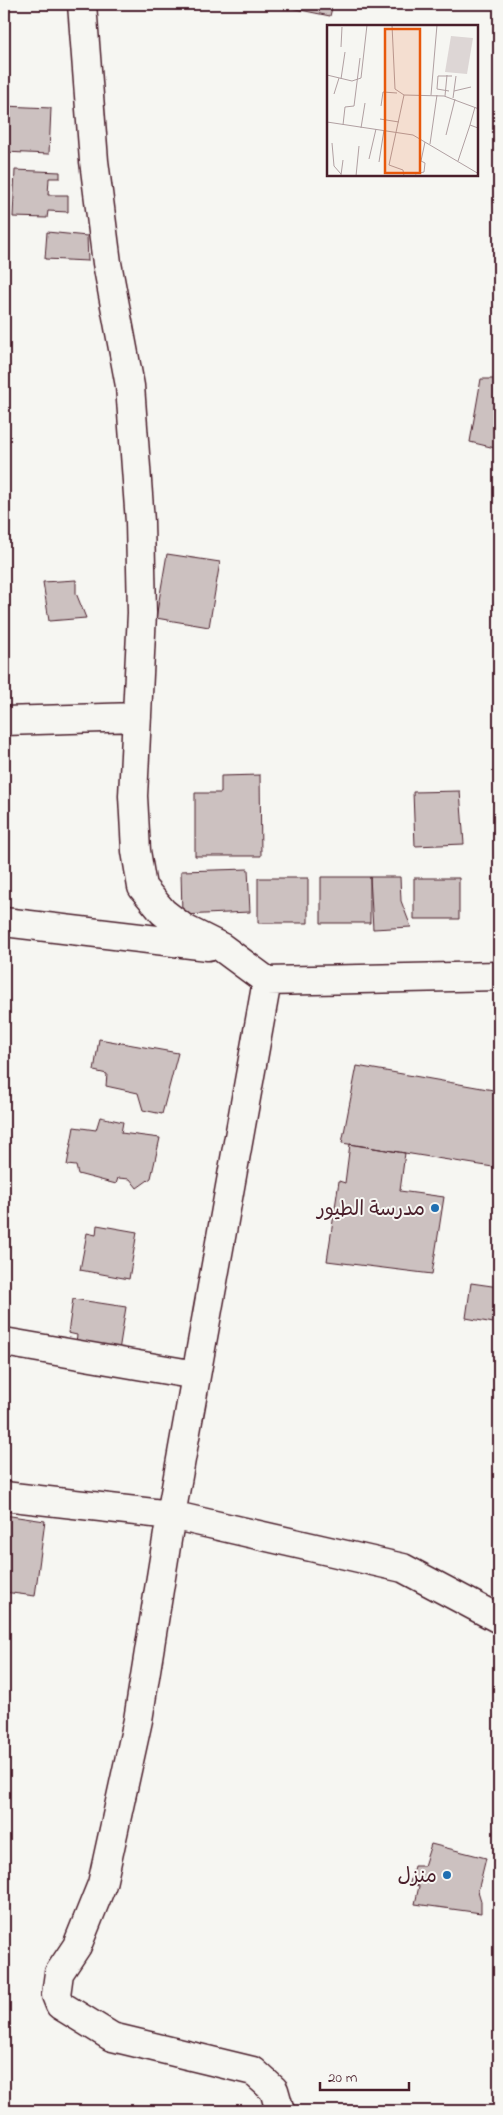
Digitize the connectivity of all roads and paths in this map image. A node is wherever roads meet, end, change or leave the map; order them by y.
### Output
1 (82, 4) edge
2 (137, 718) junction
3 (4, 721) edge
4 (4, 922) edge
5 (222, 947) junction
6 (499, 976) edge
7 (267, 981) junction
8 (4, 1342) edge
9 (196, 1375) junction
10 (4, 1496) edge
11 (171, 1514) junction
12 (499, 1619) edge
13 (280, 2111) edge

1 - 2 street
2 - 3 street
2 - 5 street
4 - 5 street
5 - 7 street
6 - 7 street
7 - 9 street
8 - 9 street
9 - 11 street
10 - 11 street
11 - 12 street
11 - 13 street

